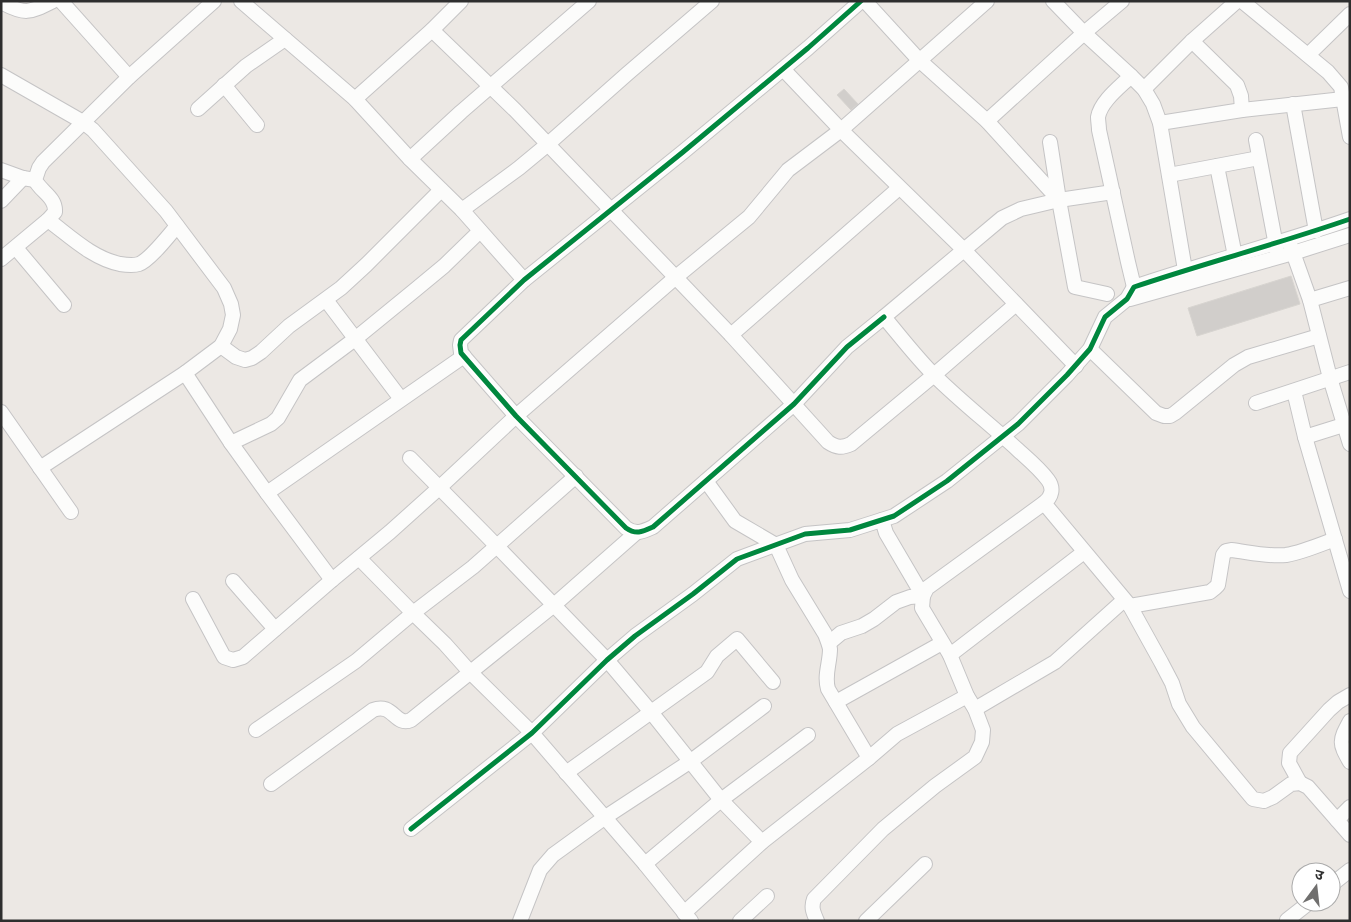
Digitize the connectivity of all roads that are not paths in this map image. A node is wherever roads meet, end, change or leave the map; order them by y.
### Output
1 (53, 1) edge
2 (61, 1) edge
3 (214, 1) edge
4 (241, 1) edge
5 (589, 1) edge
6 (712, 1) edge
7 (861, 1) edge
8 (865, 1) edge
9 (987, 1) edge
10 (1053, 1) edge
11 (1122, 1) edge
12 (1237, 1) edge
13 (1242, 1) edge
14 (1, 2) edge
15 (457, 3) edge
16 (1350, 14) edge
17 (432, 30) junction
18 (1084, 33) junction
19 (285, 40) junction
20 (1192, 41) junction
21 (1308, 55) junction
22 (919, 60) junction
23 (783, 69) junction
24 (1, 75) edge
25 (1131, 76) junction
26 (129, 78) junction
27 (224, 85) junction
28 (491, 86) junction
29 (1144, 89) junction
30 (355, 99) junction
31 (1343, 99) junction
32 (1293, 104) junction
33 (198, 109) dead end
34 (1242, 110) junction
35 (987, 121) junction
36 (83, 122) junction
37 (1160, 123) junction
38 (258, 125) dead end
39 (841, 130) junction
40 (1350, 137) edge
41 (1256, 140) dead end
42 (1050, 142) dead end
43 (548, 144) junction
44 (1259, 158) junction
45 (410, 159) junction
46 (1217, 166) junction
47 (1, 170) edge
48 (1170, 175) junction
49 (29, 179) junction
50 (899, 188) junction
51 (441, 190) junction
52 (1113, 192) junction
53 (1059, 200) junction
54 (1, 201) edge
55 (462, 210) junction
56 (611, 210) junction
57 (48, 220) junction
58 (1350, 220) edge
59 (177, 226) junction
60 (480, 231) junction
61 (1316, 231) junction
62 (1350, 235) edge
63 (16, 248) junction
64 (1284, 248) junction
65 (964, 250) junction
66 (1235, 256) junction
67 (1, 259) edge
68 (1185, 270) junction
69 (676, 277) junction
70 (524, 280) junction
71 (1171, 281) junction
72 (1350, 288) edge
73 (1108, 294) dead end
74 (1133, 295) junction
75 (326, 300) junction
76 (1310, 300) junction
77 (1016, 304) junction
78 (64, 305) dead end
79 (884, 317) junction
80 (731, 335) junction
81 (1319, 336) junction
82 (355, 339) junction
83 (221, 346) junction
84 (1090, 348) junction
85 (464, 356) junction
86 (1076, 366) junction
87 (1350, 372) edge
88 (184, 373) junction
89 (934, 375) junction
90 (1330, 378) junction
91 (1294, 390) junction
92 (401, 399) junction
93 (1256, 403) dead end
94 (794, 404) junction
95 (1, 412) edge
96 (516, 416) junction
97 (1347, 424) edge
98 (1003, 436) junction
99 (1305, 437) junction
100 (231, 443) junction
101 (1350, 444) edge
102 (410, 458) dead end
103 (40, 468) junction
104 (576, 476) junction
105 (706, 481) junction
106 (439, 488) junction
107 (267, 493) junction
108 (1044, 503) junction
109 (71, 512) dead end
110 (882, 520) junction
111 (637, 532) junction
112 (1335, 539) junction
113 (776, 545) junction
114 (496, 546) junction
115 (1084, 552) junction
116 (359, 558) junction
117 (1346, 560) edge
118 (332, 580) junction
119 (233, 581) dead end
120 (1350, 592) edge
121 (923, 596) junction
122 (193, 599) dead end
123 (1127, 603) junction
124 (554, 604) junction
125 (413, 613) junction
126 (275, 629) junction
127 (829, 643) junction
128 (942, 643) junction
129 (950, 655) junction
130 (607, 660) junction
131 (470, 672) junction
132 (773, 682) dead end
133 (1350, 695) edge
134 (967, 696) junction
135 (836, 702) junction
136 (764, 706) dead end
137 (975, 709) junction
138 (651, 712) junction
139 (1350, 721) edge
140 (256, 730) dead end
141 (532, 734) junction
142 (808, 735) dead end
143 (869, 758) junction
144 (690, 761) junction
145 (1350, 762) edge
146 (566, 773) junction
147 (1300, 783) junction
148 (271, 784) dead end
149 (721, 800) junction
150 (1350, 807) edge
151 (604, 818) junction
152 (1337, 820) junction
153 (411, 829) dead end
154 (1350, 835) edge
155 (762, 842) junction
156 (645, 864) junction
157 (925, 864) dead end
158 (767, 896) dead end
159 (1297, 912) edge
160 (687, 917) edge
161 (1287, 920) edge
162 (520, 921) edge
163 (740, 921) edge
164 (817, 921) edge
165 (866, 921) edge

1 - 14 street
2 - 26 street
3 - 26 street
4 - 19 street
5 - 28 street
6 - 43 street
7 - 23 street
8 - 22 street
9 - 22 street
10 - 18 street
11 - 18 street
12 - 20 street
13 - 21 street
15 - 17 street
16 - 21 street
17 - 28 street
17 - 30 street
18 - 25 street
18 - 35 street
19 - 27 street
19 - 30 street
20 - 29 street
20 - 34 street
21 - 31 street
22 - 35 street
22 - 39 street
23 - 39 street
23 - 56 street
24 - 36 street
25 - 29 street
25 - 52 street
26 - 36 street
27 - 33 street
27 - 38 street
28 - 43 street
28 - 45 street
29 - 37 street
30 - 45 street
31 - 32 street
31 - 40 street
32 - 34 street
32 - 61 street
34 - 37 street
35 - 53 street
36 - 49 street
36 - 59 street
37 - 48 street
39 - 50 street
39 - 69 street
41 - 44 street
42 - 53 street
43 - 55 street
43 - 56 street
44 - 46 street
44 - 64 street
45 - 51 street
46 - 48 street
46 - 66 street
47 - 49 street
48 - 68 street
49 - 54 street
49 - 57 street
50 - 65 street
50 - 80 street
51 - 55 street
51 - 75 street
52 - 53 street
52 - 74 street
53 - 65 street
53 - 73 street
55 - 60 street
56 - 69 street
56 - 70 street
57 - 59 street
57 - 63 street
58 - 61 street
59 - 83 street
60 - 70 street
60 - 82 street
61 - 64 street
62 - 64 street
63 - 67 street
63 - 78 street
64 - 66 street
64 - 71 street
64 - 76 street
65 - 77 street
65 - 79 street
66 - 68 street
68 - 71 street
69 - 80 street
69 - 96 street
70 - 85 street
71 - 74 street
72 - 76 street
74 - 84 street
75 - 82 street
75 - 83 street
76 - 81 street
77 - 86 street
77 - 89 street
79 - 89 street
79 - 94 street
80 - 94 street
81 - 84 street
81 - 90 street
82 - 92 street
82 - 100 street
83 - 88 street
84 - 86 street
85 - 92 street
85 - 96 street
86 - 98 street
87 - 90 street
88 - 100 street
88 - 103 street
89 - 94 street
89 - 98 street
90 - 91 street
90 - 97 street
91 - 93 street
91 - 99 street
92 - 107 street
94 - 105 street
95 - 103 street
96 - 104 street
96 - 106 street
97 - 99 street
97 - 101 street
98 - 108 street
98 - 110 street
99 - 112 street
100 - 107 street
102 - 106 street
103 - 109 street
104 - 111 street
104 - 114 street
105 - 111 street
105 - 113 street
106 - 114 street
106 - 116 street
107 - 118 street
108 - 115 street
108 - 121 street
110 - 113 street
110 - 121 street
111 - 124 street
112 - 117 street
112 - 123 street
113 - 127 street
113 - 130 street
114 - 124 street
114 - 125 street
115 - 123 street
115 - 129 street
116 - 118 street
116 - 125 street
117 - 120 street
118 - 126 street
119 - 126 street
121 - 127 street
121 - 128 street
122 - 126 street
123 - 137 street
123 - 147 street
124 - 130 street
124 - 131 street
125 - 131 street
125 - 140 street
127 - 135 street
128 - 129 street
128 - 135 street
129 - 134 street
130 - 138 street
130 - 141 street
131 - 141 street
131 - 148 street
132 - 138 street
133 - 147 street
134 - 137 street
134 - 143 street
135 - 143 street
136 - 144 street
137 - 164 street
138 - 144 street
138 - 146 street
139 - 145 street
141 - 146 street
141 - 153 street
142 - 149 street
143 - 155 street
144 - 149 street
144 - 151 street
146 - 151 street
147 - 152 street
149 - 155 street
149 - 156 street
150 - 152 street
151 - 156 street
151 - 162 street
152 - 154 street
155 - 160 street
156 - 160 street
157 - 165 street
158 - 163 street
159 - 161 street

